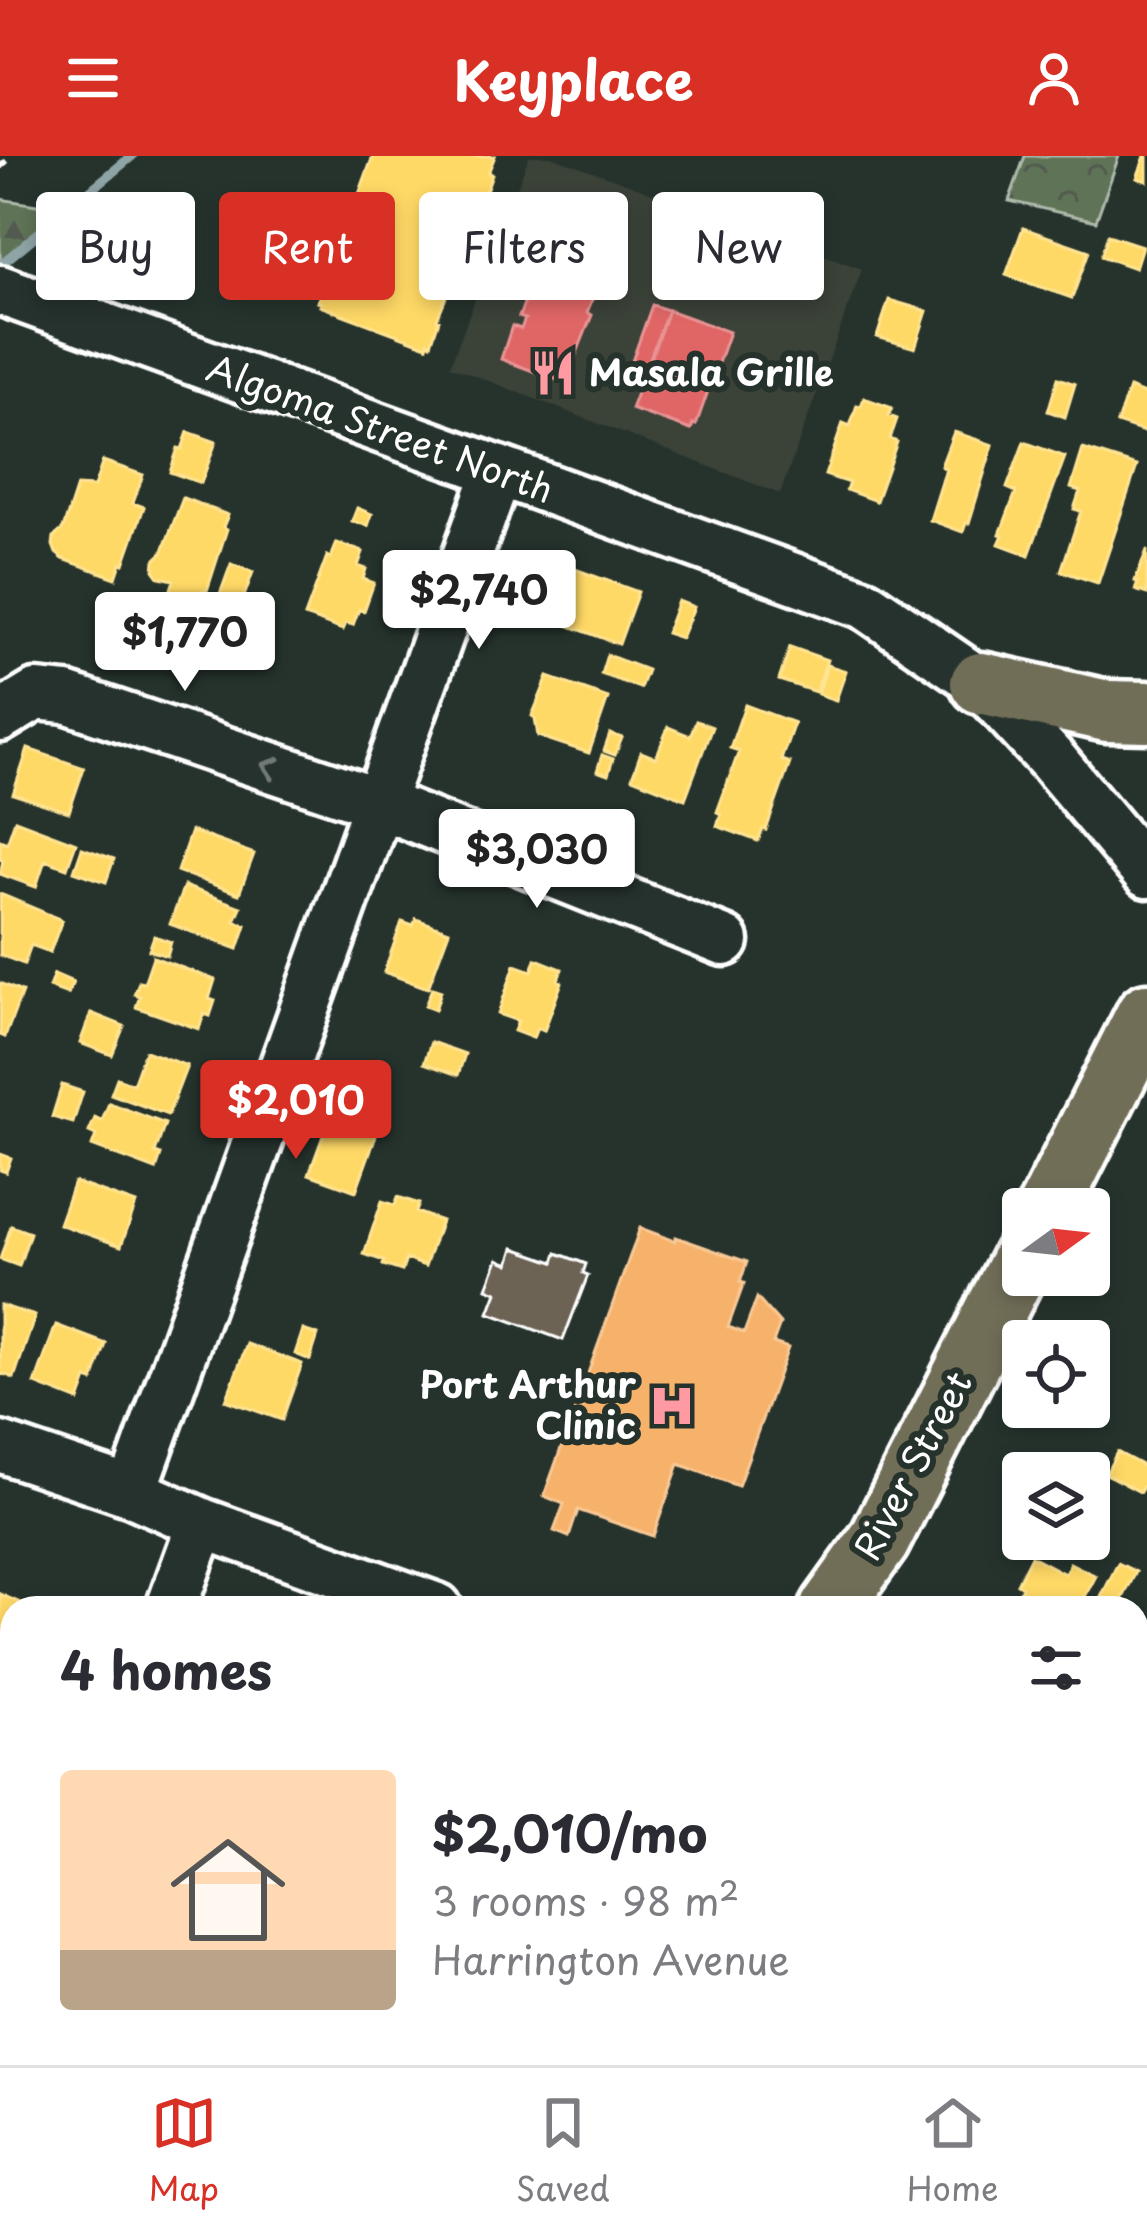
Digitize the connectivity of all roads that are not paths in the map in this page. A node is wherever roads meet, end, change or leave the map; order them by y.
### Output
1 (20, 297) edge
2 (497, 473) junction
3 (981, 683) junction
4 (1147, 712) edge
5 (0, 717) edge
6 (381, 804) junction
7 (1147, 873) edge
8 (724, 941) dead end
9 (1147, 1014) edge
10 (1059, 1188) edge
11 (1004, 1296) edge
12 (0, 1448) edge
13 (132, 1492) junction
14 (202, 1523) junction
15 (175, 1596) edge
16 (404, 1596) edge
17 (840, 1596) edge

1 - 2 street, Algoma Street North
2 - 3 street, Algoma Street North
2 - 6 street
3 - 4 main road
3 - 7 street, Algoma Street North
6 -> 5 street
6 - 8 street
6 - 13 street
9 - 10 main road
11 - 17 main road, River Street
12 - 13 street
13 - 14 street
14 - 15 street
14 - 16 street

